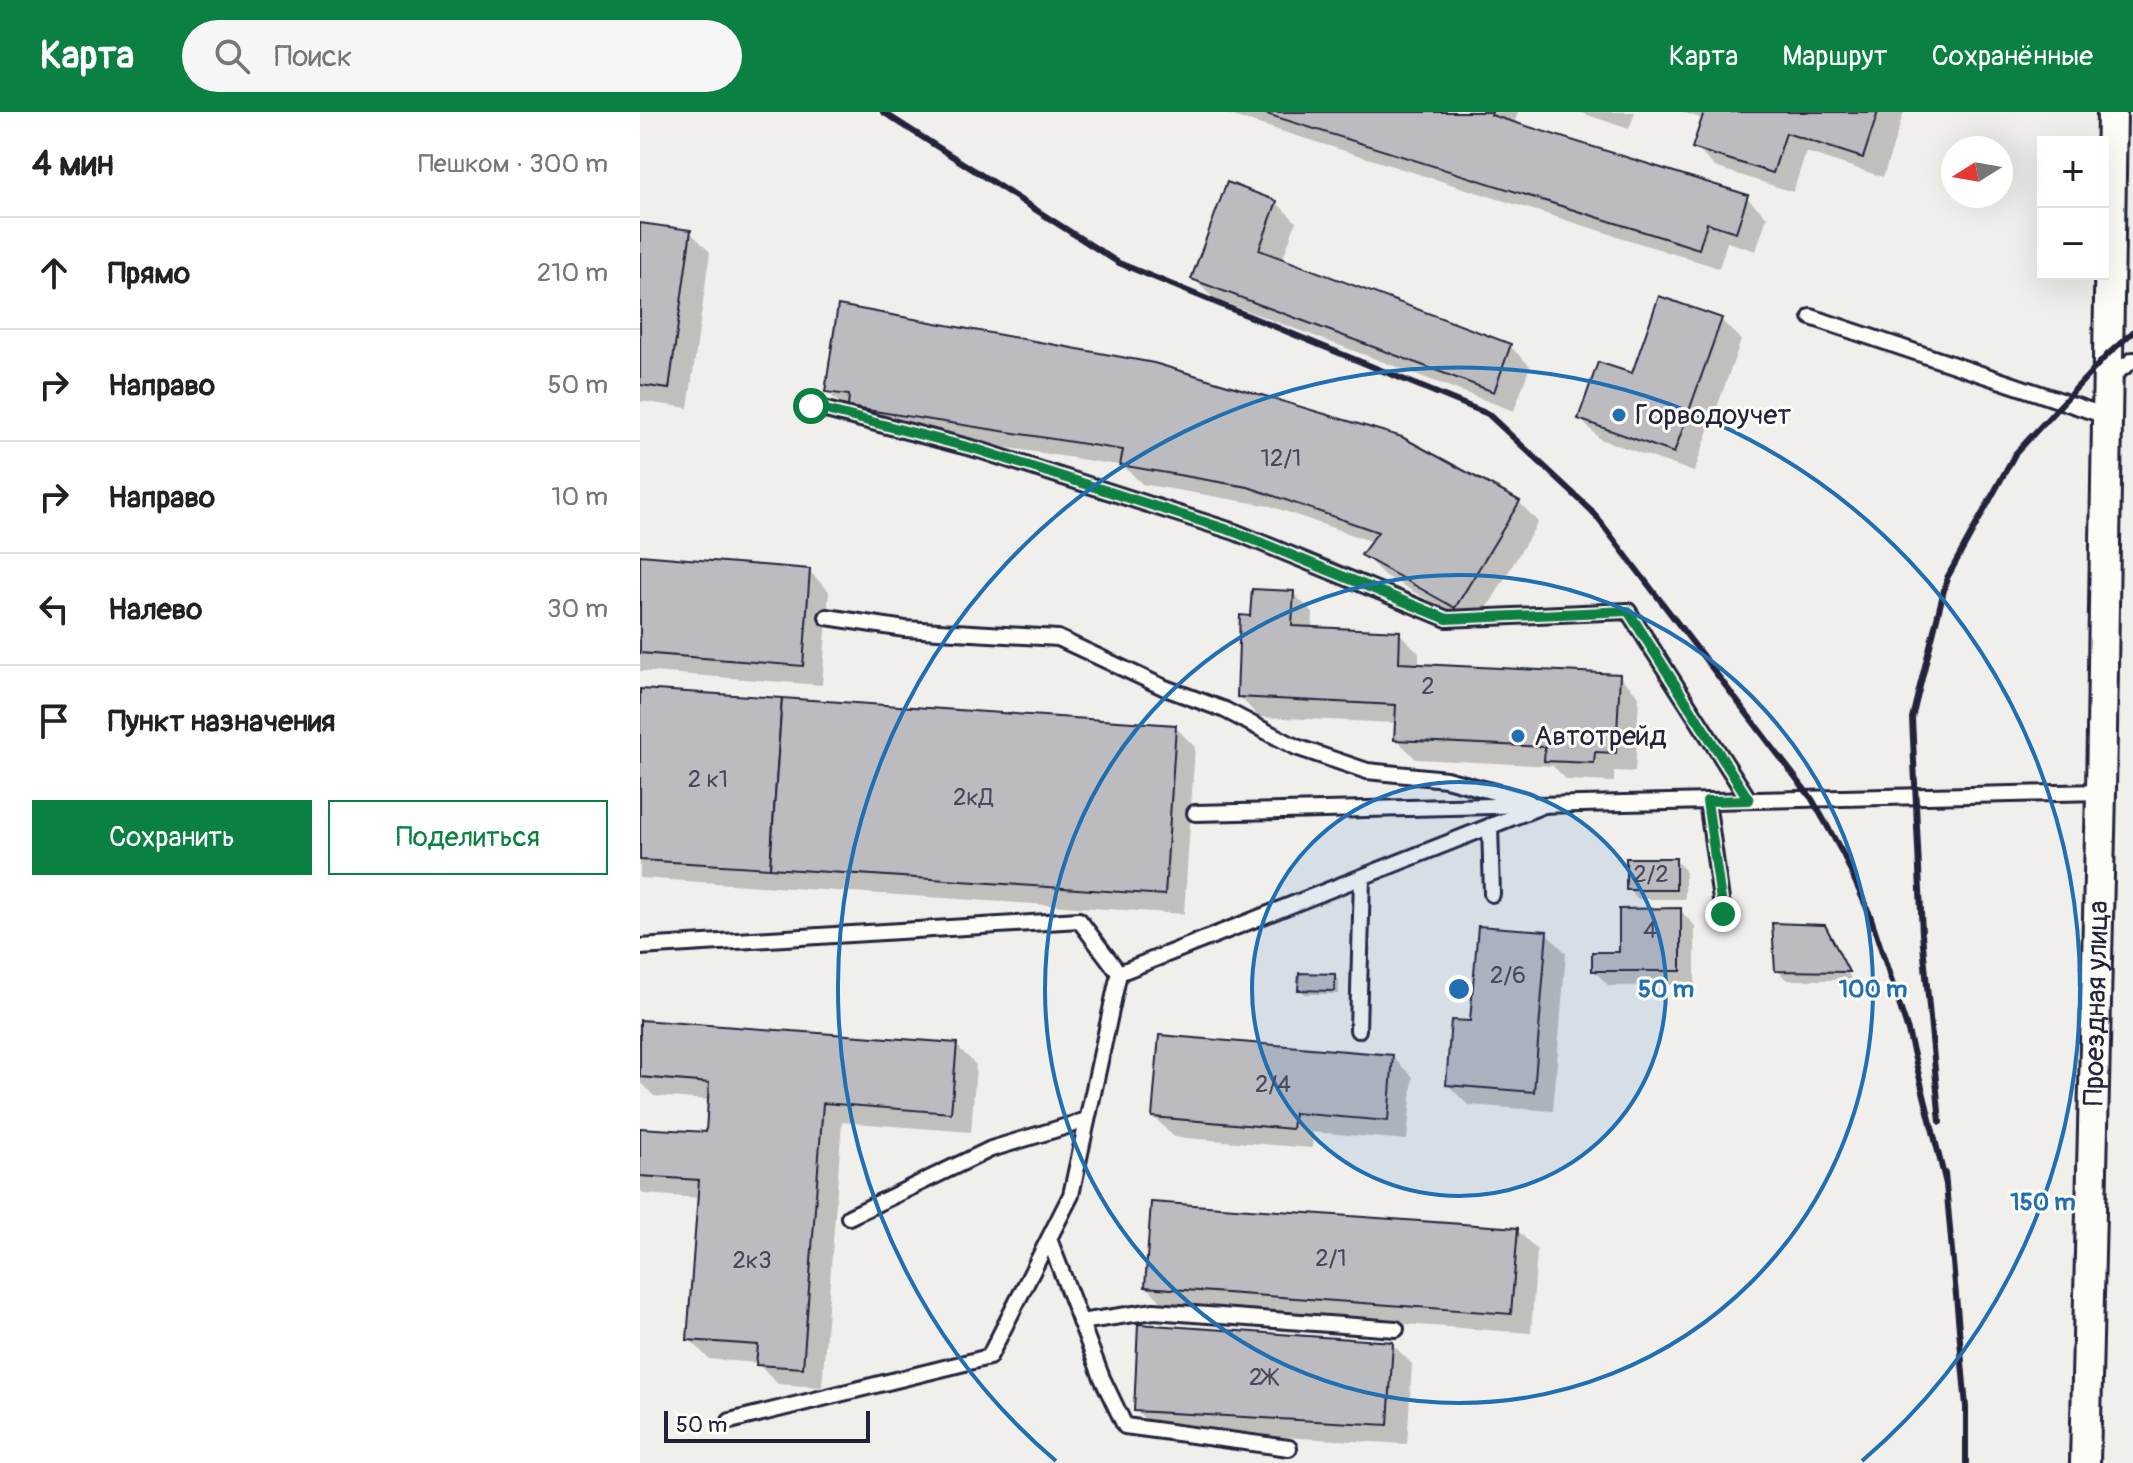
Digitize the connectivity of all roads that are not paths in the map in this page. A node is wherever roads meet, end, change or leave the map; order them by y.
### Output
1 (2112, 112) edge
2 (1811, 317) dead end
3 (2133, 360) edge
4 (2106, 381) junction
5 (811, 406) dead end
6 (2106, 416) junction
7 (827, 617) dead end
8 (2101, 792) junction
9 (1749, 800) junction
10 (1707, 801) junction
11 (1544, 805) junction
12 (1195, 813) dead end
13 (1490, 826) junction
14 (1362, 877) junction
15 (1492, 894) dead end
16 (1723, 914) dead end
17 (640, 947) edge
18 (1119, 973) junction
19 (1358, 1030) dead end
20 (1087, 1120) junction
21 (849, 1217) dead end
22 (1049, 1239) junction
23 (1080, 1322) junction
24 (1396, 1329) dead end
25 (730, 1421) dead end
26 (1289, 1448) dead end
27 (2085, 1463) edge

1 - 4 street, Проездная улица
2 - 6 lane
3 - 4 lane
4 - 6 street, Проездная улица
5 - 9 lane
6 - 8 street, Проездная улица
7 - 11 lane
8 - 9 lane
8 - 27 street, Проездная улица
9 - 10 lane
10 - 11 lane
10 - 16 lane
11 - 12 lane
11 - 13 lane
13 - 14 lane
13 - 15 lane
14 - 18 lane
14 - 19 lane
17 - 18 lane
18 - 20 lane
20 - 21 lane
20 - 22 lane
22 - 23 lane
22 - 25 lane
23 - 24 lane
23 - 26 lane

